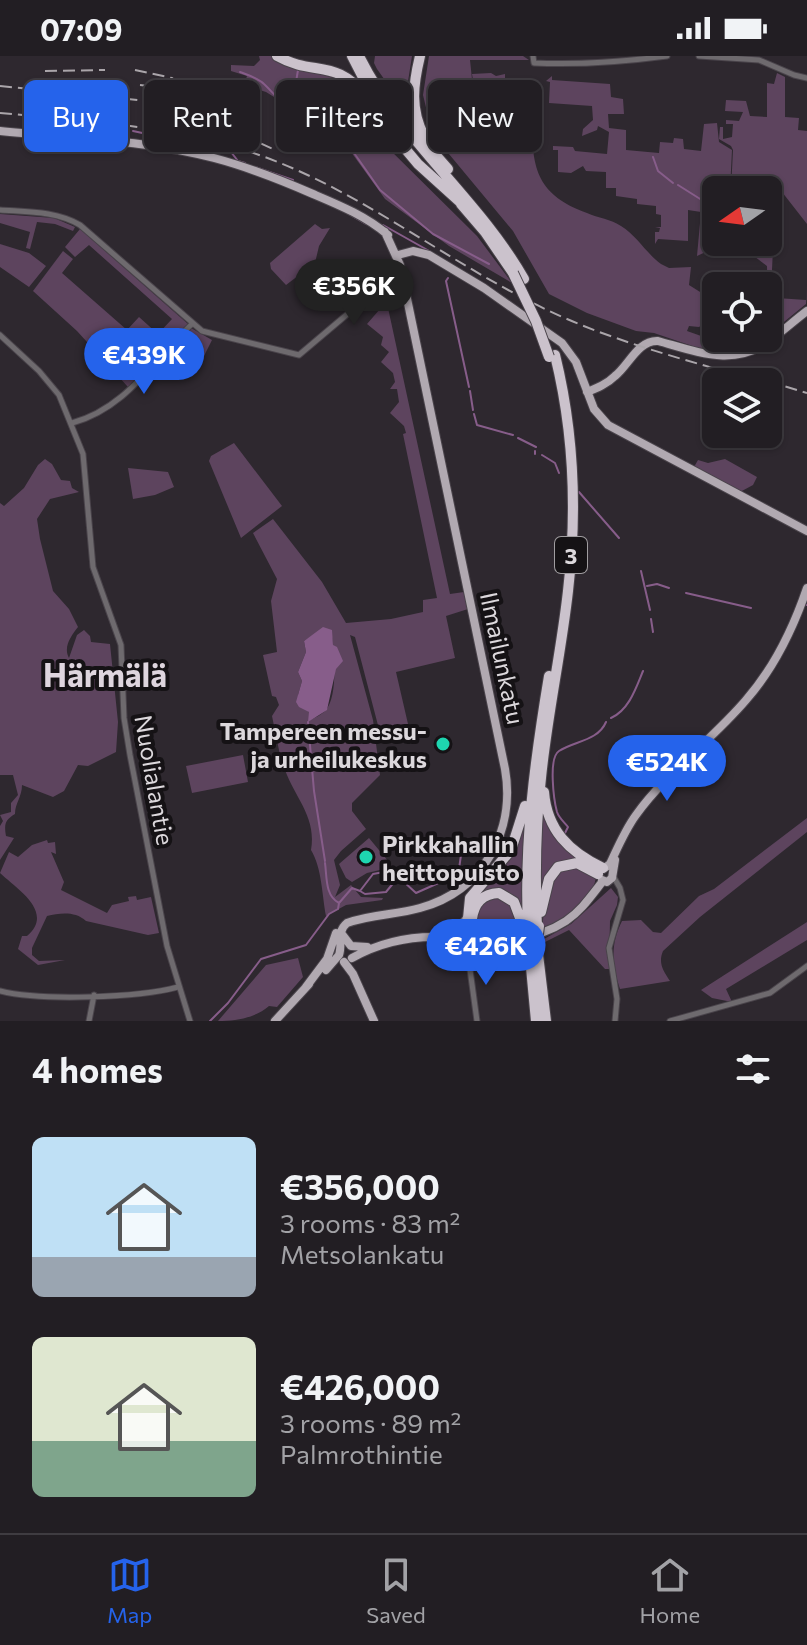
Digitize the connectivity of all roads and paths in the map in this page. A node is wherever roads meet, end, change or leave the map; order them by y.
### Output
1 (277, 56) edge
2 (345, 56) edge
3 (352, 56) edge
4 (362, 56) edge
5 (420, 56) edge
6 (667, 56) edge
7 (699, 56) edge
8 (723, 56) edge
9 (533, 59) edge
10 (807, 78) edge
11 (351, 80) edge
12 (358, 80) edge
13 (0, 131) edge
14 (428, 145) edge
15 (428, 147) edge
16 (407, 152) edge
17 (433, 152) edge
18 (460, 202) junction
19 (0, 210) edge
20 (501, 242) junction
21 (400, 256) junction
22 (403, 273) junction
23 (807, 311) edge
24 (192, 324) junction
25 (0, 335) edge
26 (552, 356) junction
27 (587, 392) junction
28 (72, 423) junction
29 (807, 531) edge
30 (807, 588) edge
31 (544, 754) junction
32 (533, 777) junction
33 (605, 874) junction
34 (367, 917) junction
35 (341, 932) junction
36 (441, 933) junction
37 (469, 933) junction
38 (488, 936) joint
39 (531, 936) junction
40 (367, 947) junction
41 (346, 956) junction
42 (807, 966) edge
43 (178, 987) junction
44 (306, 987) junction
45 (0, 991) edge
46 (94, 995) junction
47 (89, 1021) edge
48 (190, 1021) edge
49 (275, 1021) edge
50 (374, 1021) edge
51 (477, 1021) edge
52 (536, 1021) edge
53 (546, 1021) edge
54 (615, 1021) edge
55 (670, 1021) edge

1 - 11 highway
2 - 12 highway, 3
3 - 18 highway
4 - 15 highway, 3
4 - 20 highway
5 - 14 highway
6 - 9 street
7 - 8 street
8 - 10 street
13 - 21 main road, Ilmailunkatu
16 - 18 highway, 3
17 - 20 highway, 3
18 - 26 highway, 3, bridge
19 - 24 street
20 - 26 highway, 3, bridge
21 - 22 main road, Ilmailunkatu
21 - 27 main road
22 - 24 street
22 - 34 main road, Ilmailunkatu
23 - 27 main road
24 - 28 street
25 - 28 street, Nuolialantie
26 - 31 highway, 3
26 - 32 highway, 3
27 - 29 main road
28 - 43 street, Nuolialantie
30 - 33 main road
31 - 33 highway
31 - 39 highway, 3
32 - 37 highway
32 - 39 highway, 3
33 - 39 main road
33 - 39 highway
33 - 54 street
34 - 35 main road, Ilmailunkatu
34 - 44 main road
35 - 40 main road
35 - 41 main road
36 - 37 main road
36 - 37 main road
36 - 40 main road
37 - 38 highway
37 - 39 main road
37 - 39 highway
37 - 41 main road
37 - 51 street
38 - 39 main road
39 - 52 highway, 3
39 - 53 highway, 3
40 - 41 main road
41 - 44 main road
41 - 50 main road
42 - 55 street
43 - 46 street
43 - 48 street, Nuolialantie
44 - 49 main road
45 - 46 street
46 - 47 street

